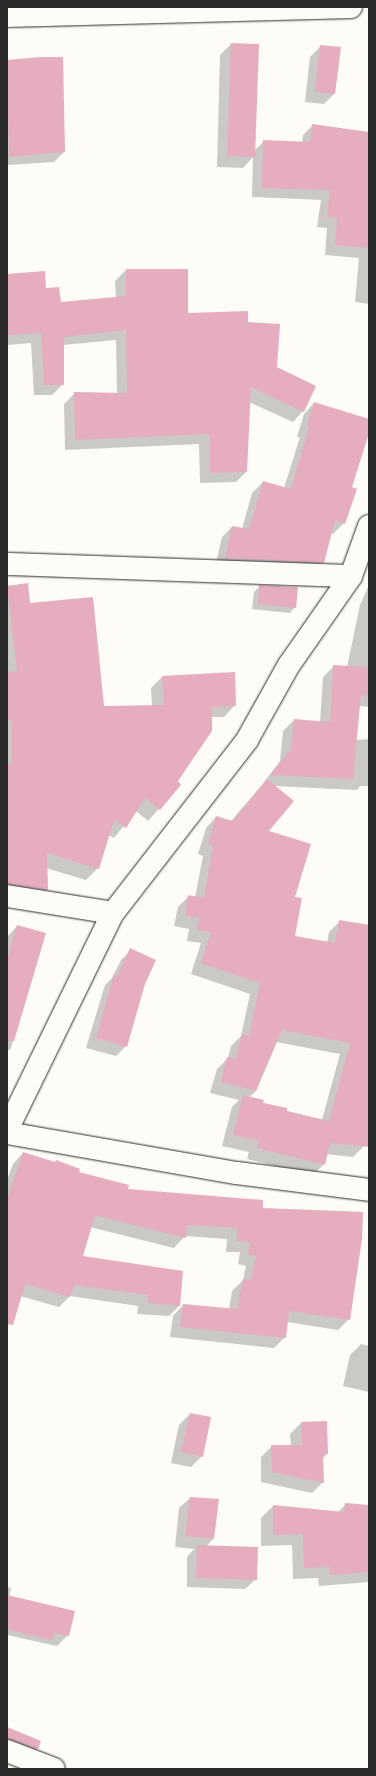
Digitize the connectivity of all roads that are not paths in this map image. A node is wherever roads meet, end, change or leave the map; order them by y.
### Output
1 (351, 7) edge
2 (7, 16) edge
3 (369, 526) edge
4 (7, 564) edge
5 (350, 576) junction
6 (7, 896) edge
7 (113, 912) junction
8 (7, 1132) edge
9 (369, 1190) edge
10 (7, 1751) edge
11 (54, 1769) edge

1 - 2 street
3 - 5 street
4 - 5 street
5 - 7 street
6 - 7 street
7 - 8 street
8 - 9 street
10 - 11 street

